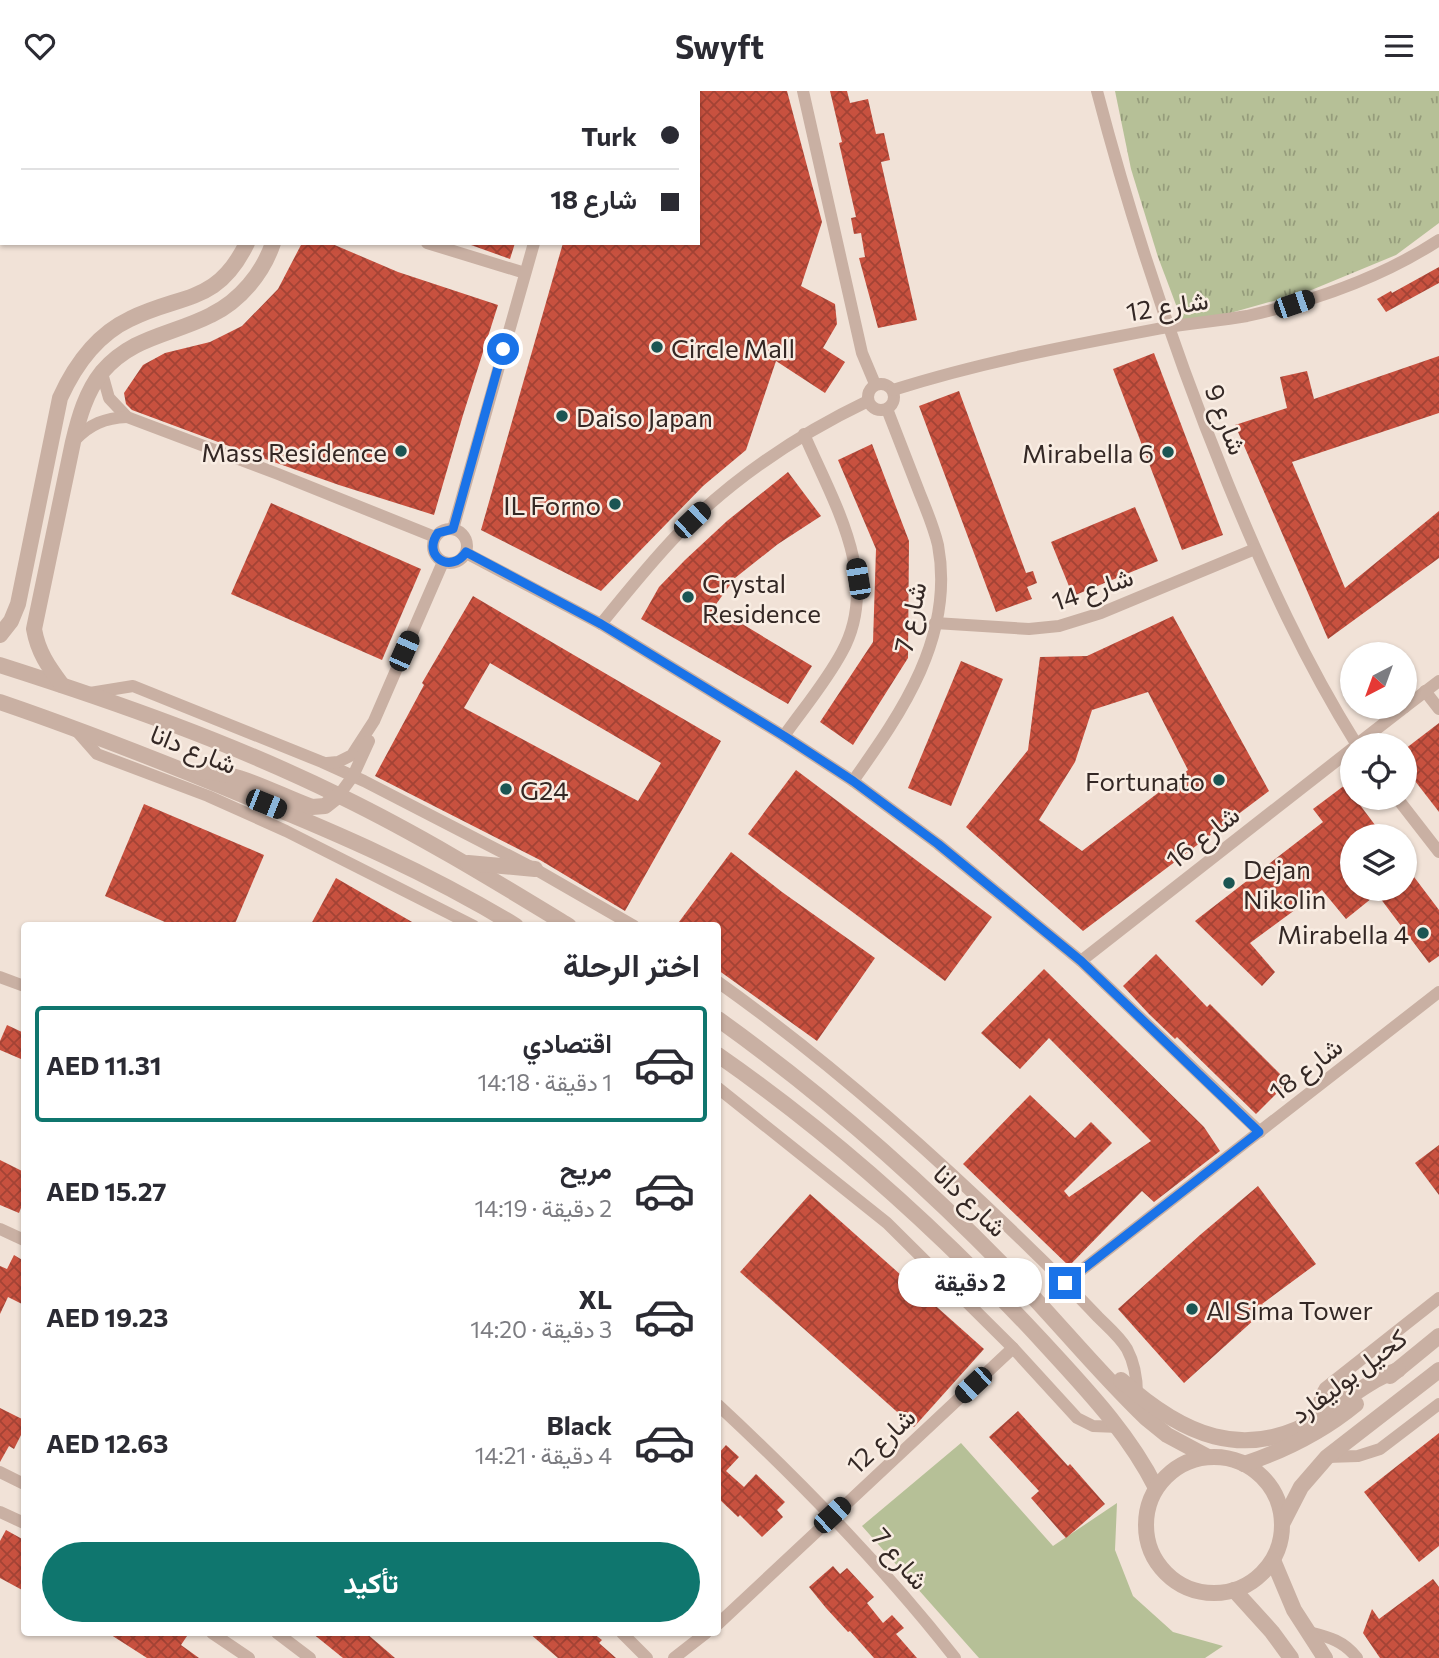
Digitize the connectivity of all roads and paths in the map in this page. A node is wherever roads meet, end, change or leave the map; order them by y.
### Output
1 (803, 91) edge
2 (1097, 91) edge
3 (1439, 240) edge
4 (246, 245) edge
5 (272, 245) edge
6 (434, 245) edge
7 (533, 245) edge
8 (525, 272) junction
9 (1168, 327) junction
10 (102, 373) junction
11 (875, 384) junction
12 (893, 390) junction
13 (868, 401) junction
14 (887, 409) junction
15 (127, 417) junction
16 (804, 434) junction
17 (73, 442) junction
18 (39, 501) junction
19 (60, 508) junction
20 (453, 529) junction
21 (435, 537) junction
22 (1255, 549) junction
23 (466, 552) junction
24 (443, 562) junction
25 (936, 623) junction
26 (601, 624) junction
27 (0, 635) edge
28 (0, 665) edge
29 (1439, 681) edge
30 (62, 685) junction
31 (1425, 691) junction
32 (90, 694) junction
33 (1418, 697) edge
34 (0, 702) edge
35 (1439, 709) edge
36 (1390, 719) edge
37 (374, 721) junction
38 (72, 726) junction
39 (1348, 733) edge
40 (1372, 733) edge
41 (784, 736) junction
42 (1340, 758) edge
43 (322, 762) junction
44 (189, 772) junction
45 (353, 776) junction
46 (853, 781) junction
47 (339, 795) junction
48 (1407, 810) edge
49 (1439, 852) edge
50 (464, 862) junction
51 (535, 869) junction
52 (466, 922) edge
53 (509, 922) edge
54 (562, 922) edge
55 (627, 922) edge
56 (1081, 961) junction
57 (721, 984) edge
58 (1439, 992) edge
59 (721, 1021) edge
60 (721, 1057) edge
61 (721, 1090) edge
62 (1259, 1132) junction
63 (0, 1229) edge
64 (21, 1239) edge
65 (1065, 1283) junction
66 (1439, 1297) edge
67 (1044, 1307) junction
68 (1439, 1336) edge
69 (1013, 1348) junction
70 (1439, 1370) edge
71 (1137, 1395) junction
72 (1439, 1404) edge
73 (721, 1408) edge
74 (1319, 1424) junction
75 (1119, 1427) junction
76 (1208, 1457) junction
77 (1327, 1457) junction
78 (1244, 1464) junction
79 (0, 1472) edge
80 (21, 1482) edge
81 (1156, 1488) junction
82 (0, 1511) edge
83 (832, 1515) junction
84 (21, 1522) edge
85 (1283, 1522) junction
86 (1273, 1560) junction
87 (1234, 1590) junction
88 (721, 1620) edge
89 (1308, 1632) junction
90 (216, 1636) edge
91 (281, 1636) edge
92 (625, 1636) edge
93 (702, 1636) edge
94 (248, 1658) edge
95 (310, 1658) edge
96 (647, 1658) edge
97 (674, 1658) edge
98 (955, 1658) edge
99 (1291, 1658) edge
100 (1325, 1658) edge
101 (1357, 1658) edge

1 - 11 street
2 - 9 street, شارع 9
3 - 9 street, شارع 12
4 - 18 street
5 - 10 street
6 - 8 street
7 - 8 street
8 - 20 street
9 - 12 street, شارع 12
9 - 22 street, شارع 9
10 - 15 street
10 - 17 street
11 - 12 street
11 - 13 street
12 - 14 street
13 - 14 street
13 - 16 street
14 - 25 street, شارع 7
15 - 17 street
15 - 21 street
16 - 26 street
16 - 41 street
17 - 19 street
18 - 19 street
18 - 27 street
19 - 30 street
20 - 21 street
20 - 23 street
21 - 24 street
22 - 25 street, شارع 14
22 - 39 street, شارع 9
23 - 24 street
23 - 26 street
24 - 37 street
25 - 46 street, شارع 7
26 - 41 street
28 - 30 street, شارع دانا
29 - 31 street, شارع 16
30 - 32 street, شارع دانا
31 - 33 street, شارع 16
31 - 35 street
32 - 43 street
32 - 47 street, شارع دانا
34 - 38 street, شارع دانا
36 - 40 street, شارع 16
37 - 43 street
37 - 45 street
38 - 44 street, شارع دانا
38 - 52 street
41 - 46 street
42 - 56 street, شارع 16
43 - 45 street
44 - 47 street
44 - 53 street, شارع دانا
45 - 47 street
45 - 51 street
46 - 56 street
47 - 50 street, شارع دانا
48 - 49 street
50 - 51 street
50 - 54 street, شارع دانا
51 - 55 street
56 - 62 street
57 - 65 street
58 - 62 street, شارع 18
59 - 67 street, شارع دانا
60 - 75 street, شارع دانا
61 - 69 street
62 - 65 street, شارع 18
63 - 64 street
65 - 71 street
66 - 74 street
67 - 71 street
67 - 76 street, شارع دانا
68 - 74 street, كحيل بوليفارد
69 - 75 street
69 - 83 street, شارع 12
70 - 77 street, كحيل بوليفارد
71 - 74 street
72 - 77 street
73 - 83 street, شارع 7
74 - 78 street, كحيل بوليفارد
75 - 81 street, شارع دانا
76 - 78 street
76 - 81 street
77 - 85 street, كحيل بوليفارد
78 - 85 street
79 - 80 street
81 - 87 street
82 - 84 street
83 - 88 street, شارع 12
83 - 98 street, شارع 7
85 - 86 street
86 - 87 street
86 - 89 street
87 - 99 street
89 - 100 street
89 - 101 street
90 - 94 street
91 - 95 street
92 - 96 street
93 - 97 street

